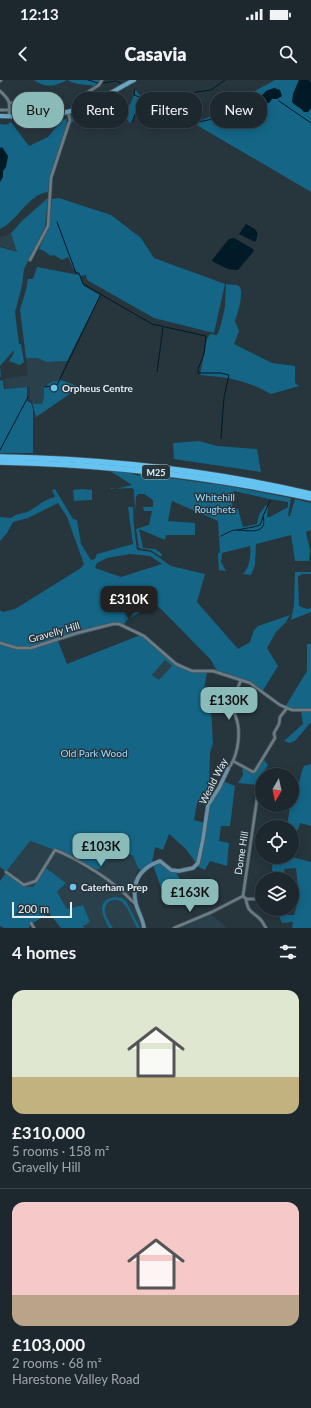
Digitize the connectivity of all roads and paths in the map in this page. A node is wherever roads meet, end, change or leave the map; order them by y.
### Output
1 (102, 80) edge
2 (134, 80) edge
3 (0, 91) edge
4 (88, 92) edge
5 (110, 92) edge
6 (10, 102) joint
7 (0, 110) edge
8 (9, 110) junction
9 (72, 111) edge
10 (68, 112) junction
11 (0, 116) edge
12 (9, 116) junction
13 (30, 260) dead end
14 (0, 457) edge
15 (0, 462) edge
16 (311, 494) edge
17 (311, 498) edge
18 (0, 642) edge
19 (241, 680) junction
20 (287, 708) junction
21 (311, 710) edge
22 (233, 761) junction
23 (228, 769) joint
24 (255, 811) edge
25 (6, 872) dead end
26 (242, 896) junction
27 (246, 899) junction
28 (255, 899) edge
29 (136, 905) junction
30 (30, 923) dead end
31 (34, 928) edge
32 (144, 928) edge
33 (174, 928) edge
34 (266, 928) edge

1 - 4 street
2 - 5 main road
3 - 6 street
6 - 8 street
7 - 8 street
8 - 12 street
9 - 10 main road
10 - 12 main road
10 - 13 street
11 - 12 main road
14 - 16 highway, M25
15 - 17 highway, M25
18 - 19 street, Gravelly Hill
19 - 20 street, Gravelly Hill
19 - 22 street, Weald Way
20 - 21 street
20 - 22 street
22 - 23 street, Weald Way
23 - 29 street, Weald Way
24 - 26 street, Dome Hill
25 - 29 street
26 - 27 street
26 - 33 street
27 - 28 street
27 - 34 street
29 - 32 street
30 - 31 street

